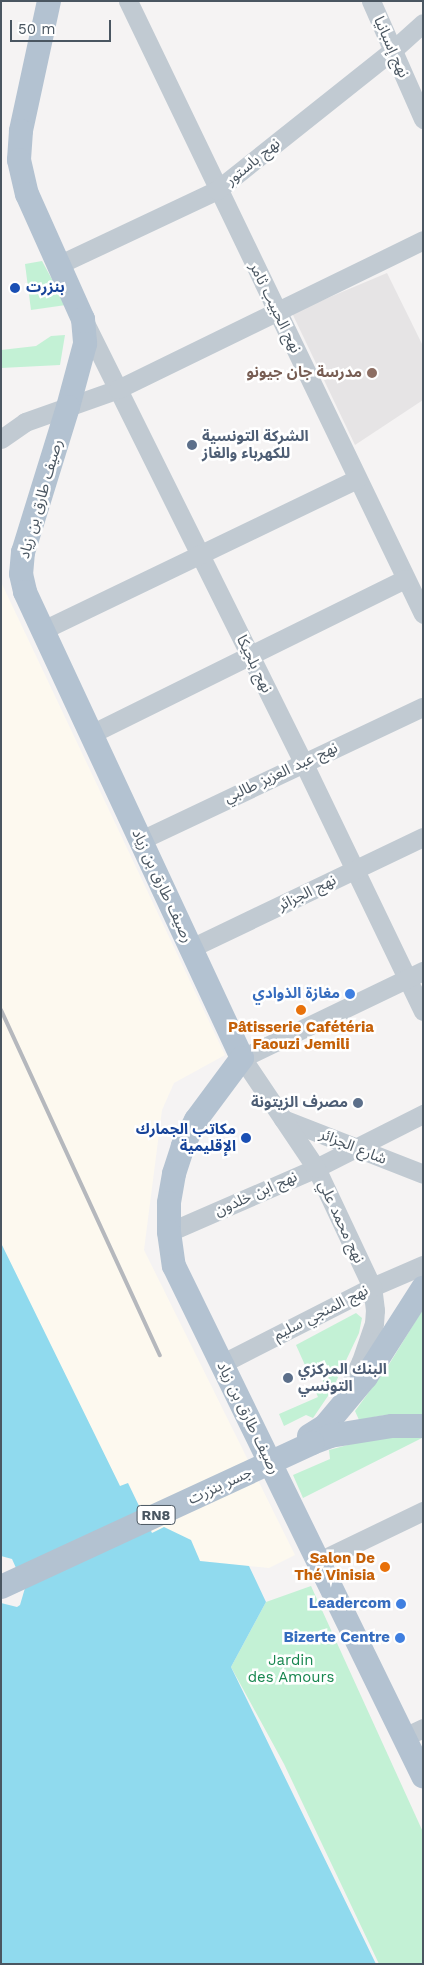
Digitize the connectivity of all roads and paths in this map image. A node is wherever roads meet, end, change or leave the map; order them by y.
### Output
1 (49, 1) edge
2 (128, 1) edge
3 (371, 1) edge
4 (423, 23) edge
5 (393, 50) junction
6 (423, 120) edge
7 (217, 190) junction
8 (423, 240) edge
9 (60, 264) junction
10 (277, 312) junction
11 (83, 319) junction
12 (118, 388) junction
13 (68, 407) junction
14 (1, 439) edge
15 (357, 479) junction
16 (200, 555) junction
17 (405, 579) junction
18 (423, 614) edge
19 (43, 630) junction
20 (251, 657) junction
21 (423, 707) edge
22 (91, 734) junction
23 (303, 762) junction
24 (423, 837) edge
25 (141, 840) junction
26 (354, 870) junction
27 (191, 948) junction
28 (415, 975) edge
29 (423, 1010) edge
30 (242, 1058) junction
31 (423, 1114) edge
32 (283, 1119) junction
33 (355, 1148) junction
34 (316, 1168) junction
35 (423, 1174) edge
36 (169, 1232) junction
37 (423, 1265) edge
38 (372, 1287) junction
39 (423, 1288) edge
40 (222, 1364) junction
41 (423, 1426) edge
42 (322, 1431) junction
43 (423, 1511) edge
44 (318, 1562) junction
45 (1, 1579) edge
46 (1, 1587) edge
47 (413, 1733) edge
48 (423, 1776) edge

1 - 9 main road, رصيف طارق بن زياد
2 - 7 street, نهج الحبيب ثامر
3 - 5 street, نهج إسبانيا
4 - 5 street, نهج باستور
5 - 6 street, نهج إسبانيا
5 - 7 street, نهج باستور
7 - 9 street, نهج باستور
7 - 10 street, نهج الحبيب ثامر
8 - 10 street
9 - 11 main road, رصيف طارق بن زياد
10 - 12 street
10 - 15 street, نهج الحبيب ثامر
11 - 12 street, نهج بلجيكا
11 - 13 main road, رصيف طارق بن زياد
12 - 13 street
12 - 16 street, نهج بلجيكا
13 - 14 street
13 - 19 main road, رصيف طارق بن زياد
15 - 16 street
15 - 17 street, نهج الحبيب ثامر
16 - 19 street
16 - 20 street, نهج بلجيكا
17 - 18 street, نهج الحبيب ثامر
17 - 20 street
19 - 22 main road, رصيف طارق بن زياد
20 - 22 street
20 - 23 street, نهج بلجيكا
21 - 23 street, نهج عبد العزيز طالبي
22 - 25 main road, رصيف طارق بن زياد
23 - 25 street, نهج عبد العزيز طالبي
23 - 26 street, نهج بلجيكا
24 - 26 street, نهج الجزائر
25 - 27 main road, رصيف طارق بن زياد
26 - 27 street, نهج الجزائر
26 - 28 street, نهج بلجيكا
27 - 30 main road, رصيف طارق بن زياد
28 - 29 street, نهج بلجيكا
28 - 30 street
30 - 32 street, رصيف طارق بن زياد
30 - 36 main road, رصيف طارق بن زياد
31 - 33 street, نهج ابن خلدون
32 - 33 street, شارع الجزائر
32 - 34 street, رصيف طارق بن زياد
33 - 34 street, نهج ابن خلدون
33 - 35 street, شارع الجزائر
34 - 36 street, نهج ابن خلدون
34 - 38 street, نهج محمد علي
36 - 40 main road, رصيف طارق بن زياد
37 - 38 street, نهج المنجي سليم
38 - 40 street, نهج المنجي سليم
38 - 42 street, نهج محمد علي
39 - 42 main road, RN8
40 - 44 main road, رصيف طارق بن زياد
41 - 42 main road, RN8
42 - 45 main road, جسر بنزرت / RN8
42 - 46 main road, جسر بنزرت / RN8, bridge
43 - 44 street
44 - 47 main road, رصيف طارق بن زياد
47 - 48 main road, رصيف طارق بن زياد

